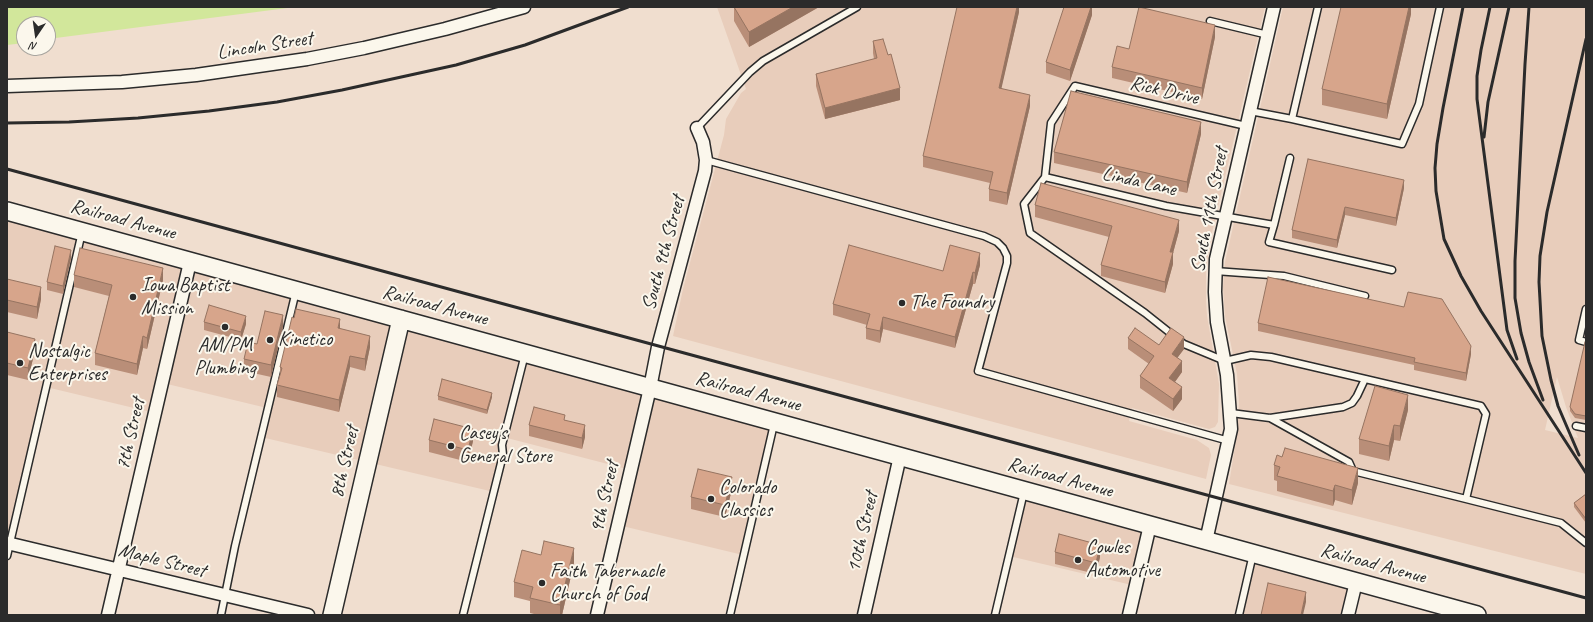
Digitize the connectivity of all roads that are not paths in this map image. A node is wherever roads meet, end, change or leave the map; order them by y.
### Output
1 (524, 7) edge
2 (857, 7) edge
3 (1274, 7) edge
4 (1318, 7) edge
5 (1440, 7) edge
6 (1210, 21) dead end
7 (1268, 35) junction
8 (7, 86) edge
9 (1250, 111) junction
10 (1292, 119) junction
11 (1246, 126) junction
12 (697, 128) joint
13 (1290, 158) dead end
14 (706, 160) junction
15 (1045, 177) junction
16 (7, 211) edge
17 (1226, 216) junction
18 (1274, 225) junction
19 (82, 232) junction
20 (190, 262) junction
21 (1392, 270) dead end
22 (1215, 271) junction
23 (296, 291) junction
24 (1364, 296) dead end
25 (1586, 309) edge
26 (400, 319) junction
27 (1586, 342) edge
28 (525, 353) junction
29 (1225, 361) junction
30 (1365, 379) junction
31 (650, 388) junction
32 (1230, 413) junction
33 (1270, 418) junction
34 (774, 422) junction
35 (1576, 426) dead end
36 (1586, 428) edge
37 (1229, 441) junction
38 (900, 456) junction
39 (1025, 491) junction
40 (1466, 499) junction
41 (1150, 525) junction
42 (1206, 541) junction
43 (8, 543) edge
44 (1586, 543) edge
45 (1254, 554) junction
46 (7, 556) edge
47 (119, 570) junction
48 (1356, 582) junction
49 (224, 595) junction
50 (1455, 612) edge
51 (108, 615) edge
52 (221, 615) edge
53 (308, 615) edge
54 (332, 615) edge
55 (463, 615) edge
56 (597, 615) edge
57 (730, 615) edge
58 (864, 615) edge
59 (995, 615) edge
60 (1129, 615) edge
61 (1239, 615) edge
62 (1348, 615) edge
63 (1477, 615) edge

1 - 8 street, Lincoln Street
2 - 12 lane
3 - 7 street, South 11th Street
4 - 10 lane
5 - 10 lane
6 - 7 lane
7 - 9 street, South 11th Street
9 - 10 lane
9 - 11 street, South 11th Street
11 - 15 lane, Rick Drive
11 - 17 street, South 11th Street
12 - 14 street, South 9th Street
13 - 18 lane
14 - 31 street, South 9th Street
14 - 37 lane
15 - 17 lane, Linda Lane
15 - 29 lane
16 - 19 main road, Railroad Avenue
17 - 18 lane, Linda Lane
17 - 22 street, South 11th Street
18 - 21 lane
19 - 20 main road, Railroad Avenue
19 - 43 lane
20 - 23 main road, Railroad Avenue
20 - 47 street, 7th Street
22 - 24 lane
22 - 29 street, South 11th Street
23 - 26 main road, Railroad Avenue
23 - 49 lane
25 - 27 lane
26 - 28 main road, Railroad Avenue
26 - 54 main road, 8th Street
28 - 31 main road, Railroad Avenue
28 - 55 lane
29 - 30 lane
29 - 32 street, South 11th Street
30 - 33 lane
30 - 40 lane
31 - 34 main road, Railroad Avenue
31 - 56 street, 9th Street
32 - 33 lane
32 - 37 street, South 11th Street
33 - 40 lane
34 - 38 main road, Railroad Avenue
34 - 57 lane
35 - 36 lane
37 - 42 street, South 11th Street
38 - 39 main road, Railroad Avenue
38 - 58 street, 10th Street
39 - 41 main road, Railroad Avenue
39 - 59 lane
40 - 44 lane
41 - 42 main road, Railroad Avenue
41 - 60 street
42 - 45 main road, Railroad Avenue
43 - 46 lane
43 - 47 street, Maple Street
45 - 48 main road, Railroad Avenue
45 - 61 lane
47 - 49 street, Maple Street
47 - 51 street, 7th Street
48 - 50 main road, Railroad Avenue
48 - 62 street
49 - 52 lane
49 - 53 street, Maple Street
50 - 63 main road, Railroad Avenue

